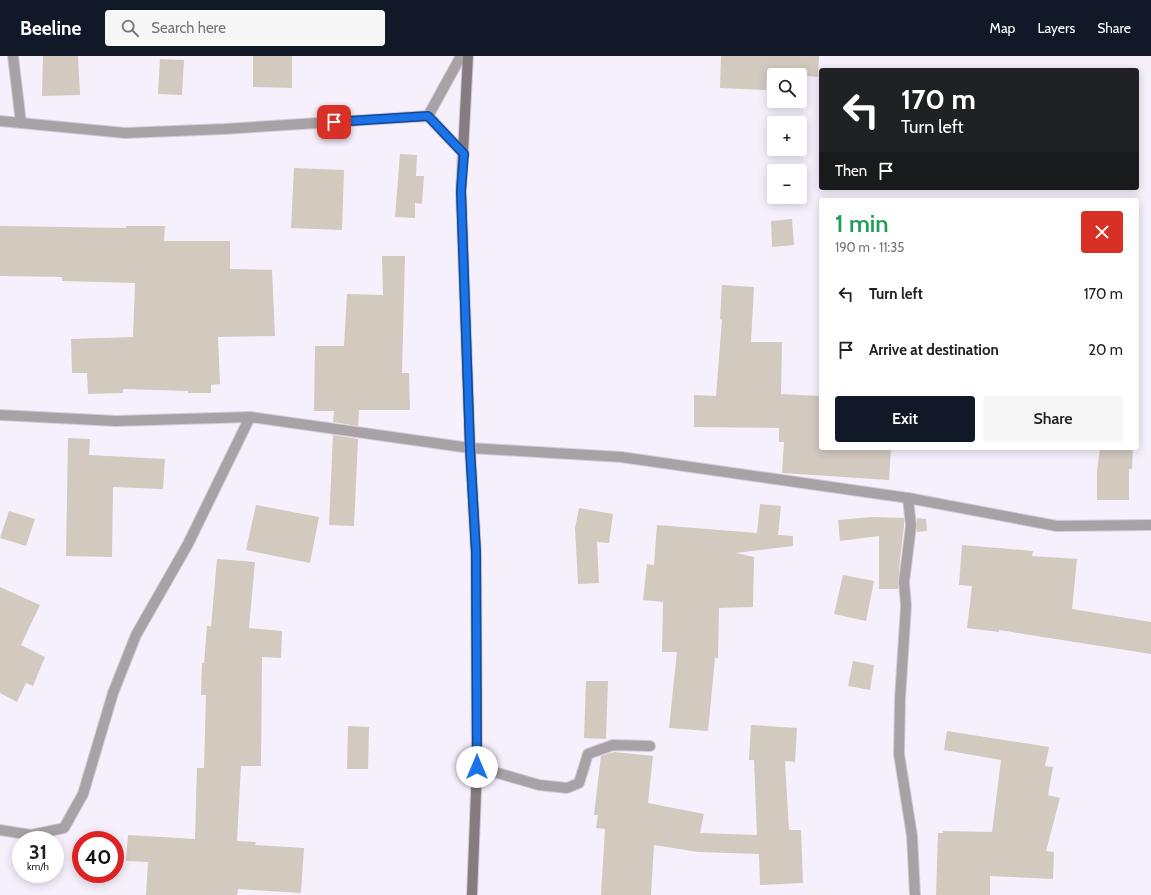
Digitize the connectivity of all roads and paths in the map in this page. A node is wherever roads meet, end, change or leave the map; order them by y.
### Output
1 (13, 56) edge
2 (461, 56) edge
3 (468, 56) edge
4 (428, 116) junction
5 (0, 121) edge
6 (21, 123) junction
7 (464, 154) junction
8 (0, 415) edge
9 (250, 417) junction
10 (470, 448) junction
11 (908, 498) junction
12 (1151, 524) edge
13 (650, 746) dead end
14 (477, 767) junction
15 (0, 830) edge
16 (472, 895) edge
17 (915, 895) edge

1 - 6 street
2 - 4 street
3 - 7 street
4 - 6 street
4 - 7 street
5 - 6 street
7 - 10 street
8 - 9 street
9 - 10 street
9 - 15 street
10 - 11 street
10 - 14 street
11 - 12 street
11 - 17 street
13 - 14 street
14 - 16 street

